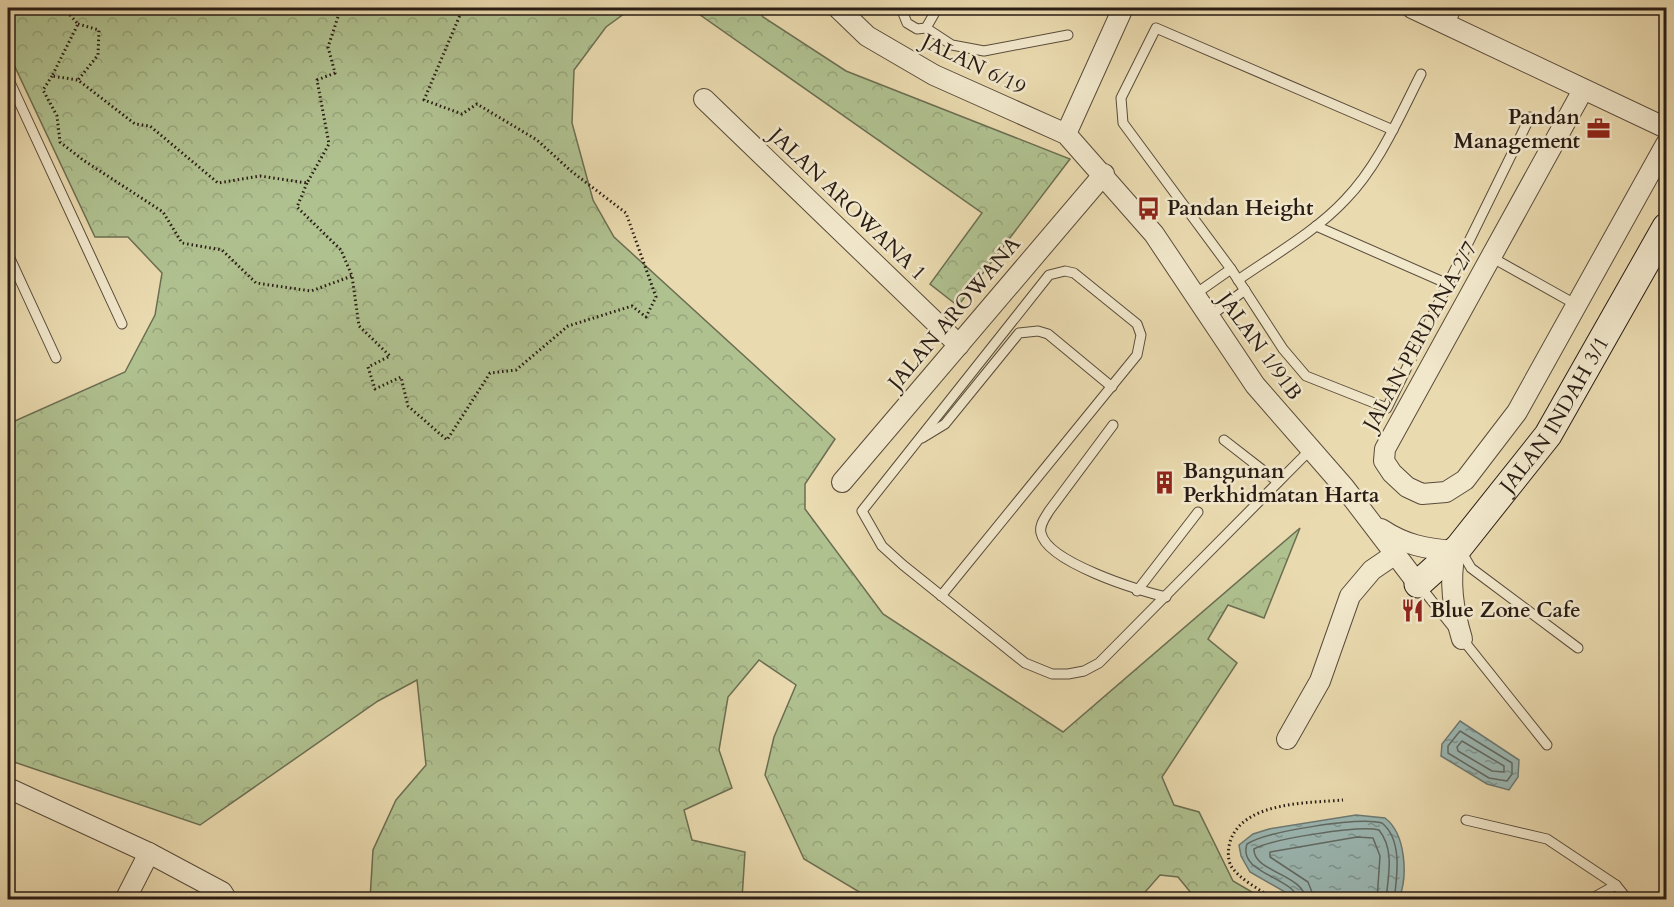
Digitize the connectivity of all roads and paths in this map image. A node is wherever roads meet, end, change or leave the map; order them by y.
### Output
1 (64, 8) edge
2 (73, 8) edge
3 (341, 8) edge
4 (463, 8) edge
5 (838, 8) edge
6 (901, 8) edge
7 (933, 8) edge
8 (1123, 8) edge
9 (1412, 8) edge
10 (70, 15) junction
11 (1453, 16) edge
12 (78, 24) junction
13 (926, 28) junction
14 (1068, 35) dead end
15 (1421, 74) dead end
16 (52, 76) junction
17 (8, 78) edge
18 (78, 80) junction
19 (1583, 90) junction
20 (704, 99) dead end
21 (1530, 117) dead end
22 (1666, 128) edge
23 (1393, 130) junction
24 (1066, 134) junction
25 (1666, 144) edge
26 (1104, 174) junction
27 (308, 183) junction
28 (1316, 226) junction
29 (1666, 227) edge
30 (8, 254) edge
31 (1491, 257) junction
32 (1231, 269) junction
33 (352, 276) junction
34 (1238, 280) junction
35 (1448, 284) junction
36 (1245, 290) junction
37 (1194, 295) junction
38 (1575, 304) junction
39 (1209, 317) junction
40 (122, 324) dead end
41 (959, 345) junction
42 (56, 358) dead end
43 (1112, 387) junction
44 (1113, 425) dead end
45 (1224, 440) dead end
46 (918, 441) junction
47 (1311, 449) junction
48 (842, 482) dead end
49 (1278, 482) junction
50 (1198, 512) dead end
51 (1373, 524) junction
52 (1457, 549) junction
53 (1394, 555) junction
54 (1418, 584) junction
55 (1137, 591) junction
56 (941, 596) junction
57 (1166, 597) junction
58 (1462, 639) junction
59 (1578, 648) dead end
60 (1287, 738) dead end
61 (1547, 746) dead end
62 (8, 788) edge
63 (1343, 800) dead end
64 (1466, 820) dead end
65 (149, 853) junction
66 (1616, 885) junction
67 (125, 900) edge
68 (227, 900) edge
69 (1275, 900) edge
70 (1589, 900) edge
71 (1628, 900) edge

1 - 10 path
2 - 10 path
3 - 27 path
4 - 33 path
5 - 24 street, JALAN 6/19
6 - 13 lane
7 - 13 lane
8 - 24 street
9 - 11 street
10 - 12 path
11 - 19 street
12 - 16 path
12 - 18 path
13 - 14 lane
15 - 23 lane
16 - 18 path
16 - 33 path
17 - 40 lane
18 - 27 path
19 - 22 street
19 - 31 street, JALAN PERDANA 2/7
20 - 41 street, JALAN AROWANA 1
21 - 35 lane
23 - 28 lane
23 - 32 lane
24 - 26 street, JALAN 1/91B
25 - 38 street, JALAN PERDANA 2/7
26 - 37 street, JALAN 1/91B
26 - 41 street, JALAN AROWANA
27 - 33 path
28 - 34 lane
28 - 35 lane
29 - 52 street, JALAN INDAH 3/1
30 - 42 lane
31 - 38 lane
31 - 38 street, JALAN PERDANA 2/7
32 - 34 lane
32 - 37 lane
34 - 36 lane
35 - 36 lane
36 - 39 lane
37 - 39 street, JALAN 1/91B
39 - 47 street, JALAN 1/91B
41 - 48 street, JALAN AROWANA
43 - 46 lane
43 - 46 lane
43 - 56 lane
44 - 55 lane
45 - 49 lane
46 - 56 lane
47 - 49 lane
47 - 51 street, JALAN 1/91B
49 - 57 lane
50 - 55 lane
51 - 52 street
51 - 53 street, JALAN 1/91B
52 - 54 street, JALAN INDAH 3/1
52 - 58 street
52 - 59 lane
53 - 54 street, JALAN 1/91B
53 - 60 street
54 - 58 lane
55 - 57 lane
56 - 57 lane
58 - 61 lane
62 - 65 street
63 - 69 path
64 - 66 lane
65 - 67 street
65 - 68 street
66 - 70 lane
66 - 71 lane

